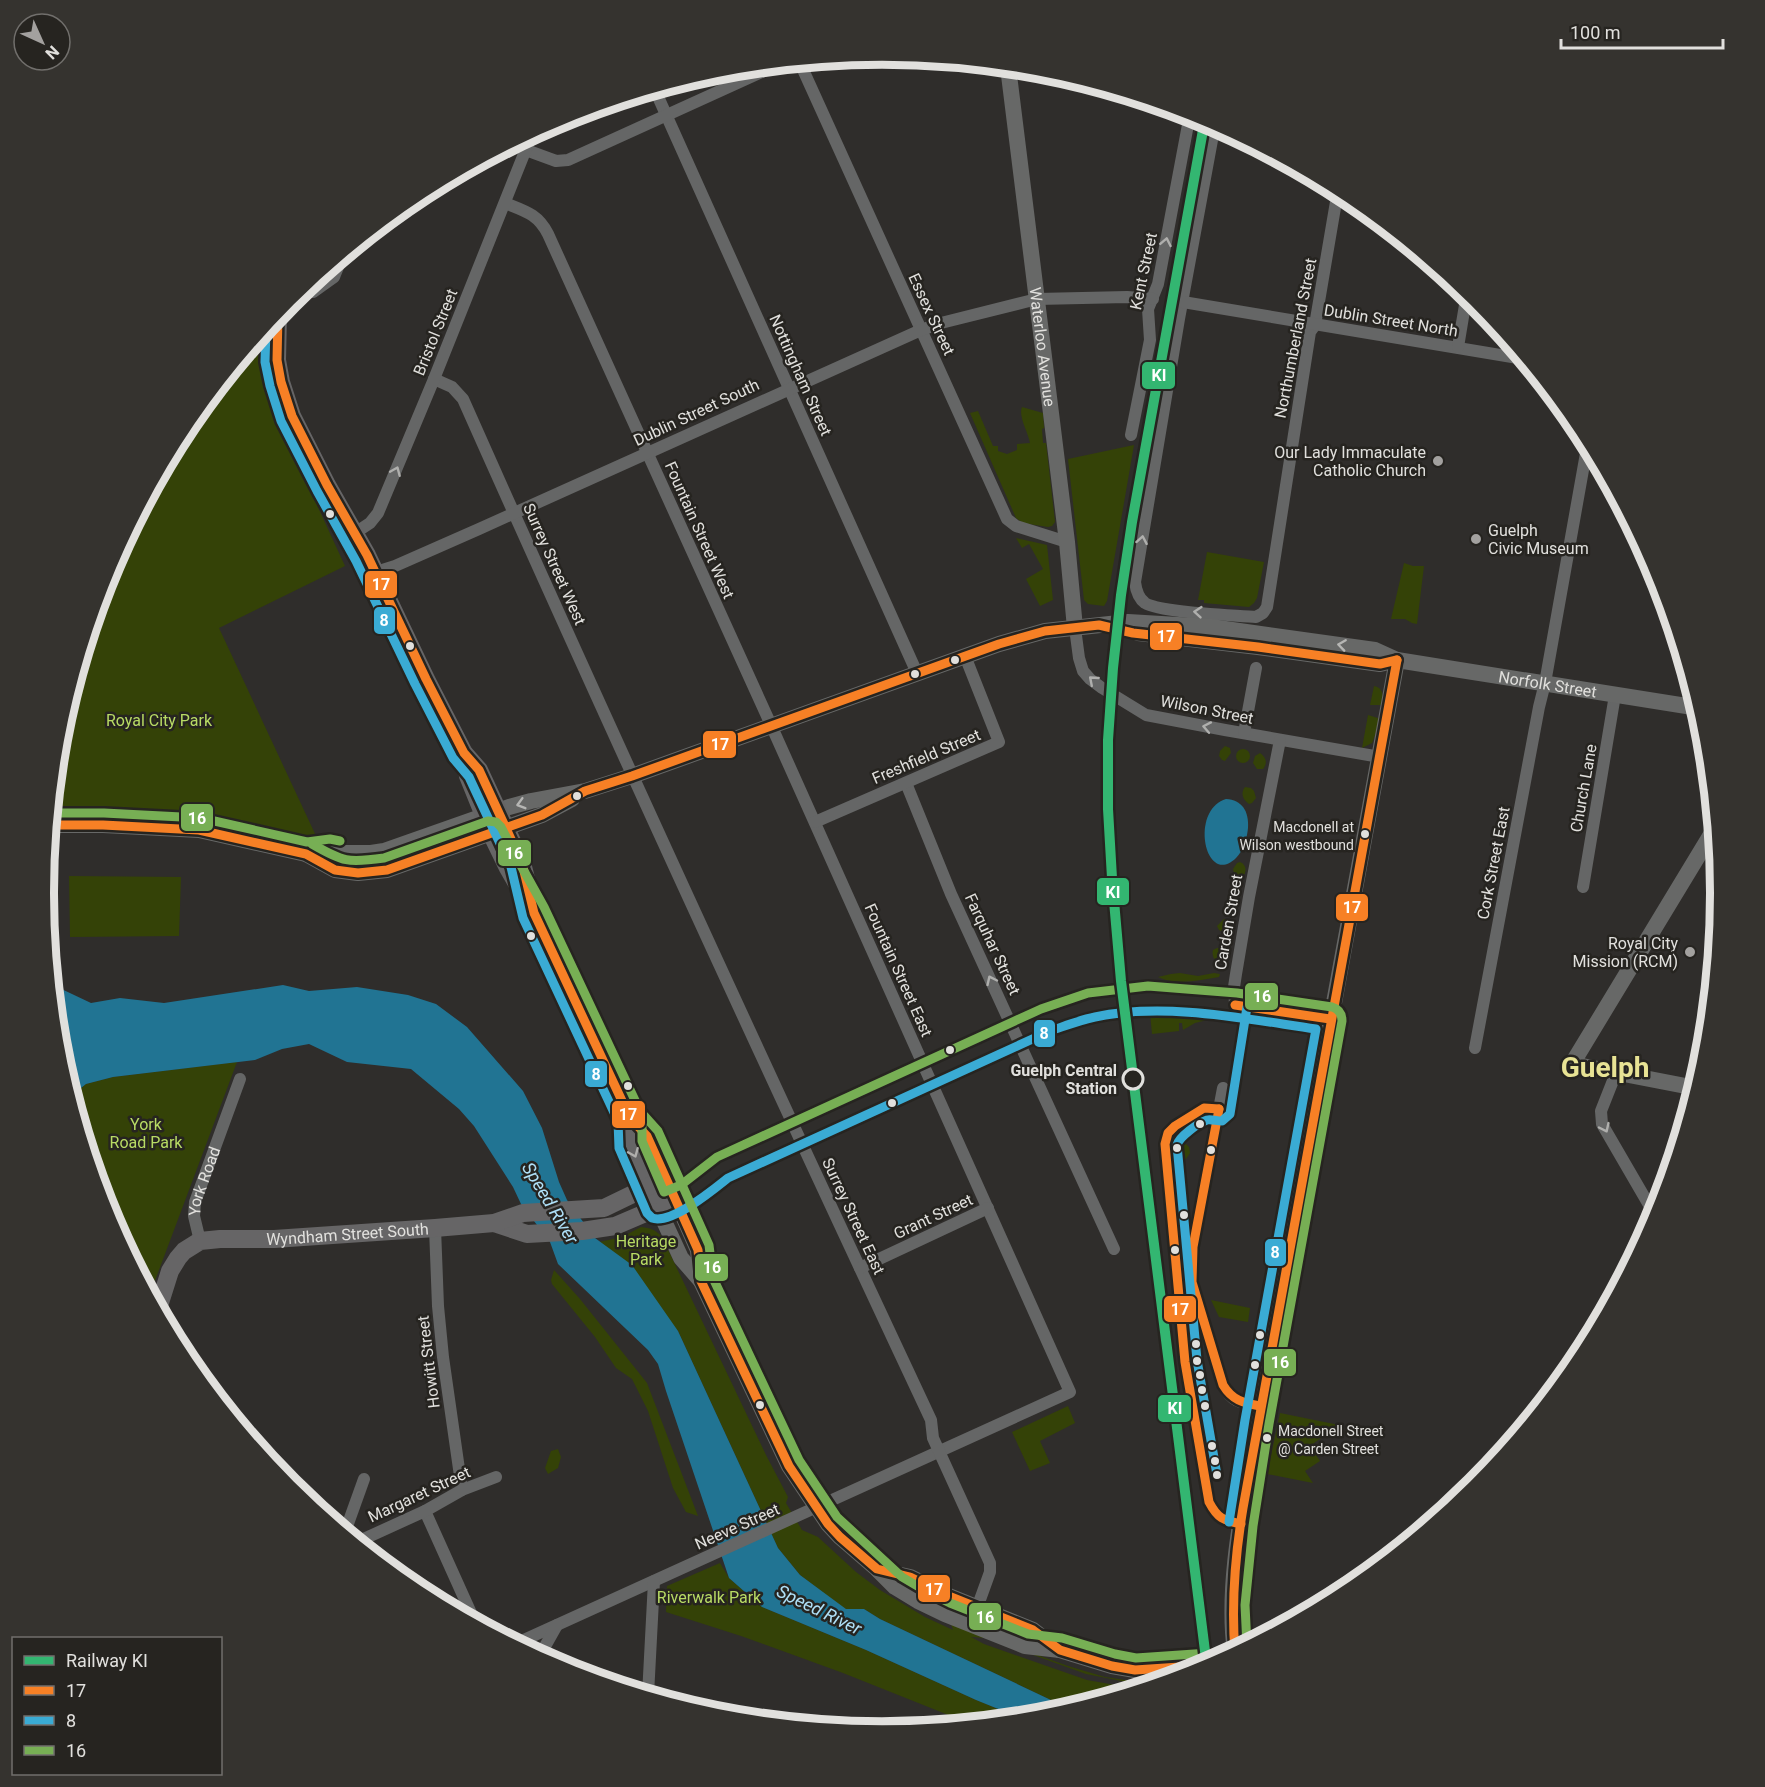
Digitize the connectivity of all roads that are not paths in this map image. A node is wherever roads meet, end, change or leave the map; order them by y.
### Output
1 (803, 69) edge
2 (754, 75) edge
3 (1009, 75) edge
4 (658, 96) edge
5 (666, 115) junction
6 (1188, 124) edge
7 (1213, 134) edge
8 (528, 145) edge
9 (526, 150) junction
10 (1336, 201) edge
11 (505, 203) junction
12 (337, 270) edge
13 (314, 292) dead end
14 (1037, 299) junction
15 (1153, 299) junction
16 (1183, 302) junction
17 (1465, 305) edge
18 (1315, 325) junction
19 (278, 328) edge
20 (921, 330) junction
21 (265, 342) edge
22 (1458, 347) junction
23 (1513, 357) edge
24 (278, 360) junction
25 (434, 379) junction
26 (790, 388) junction
27 (1131, 435) dead end
28 (647, 453) junction
29 (1586, 456) edge
30 (513, 514) junction
31 (355, 533) junction
32 (1067, 542) junction
33 (376, 572) junction
34 (1075, 628) junction
35 (965, 656) junction
36 (1397, 660) junction
37 (1256, 668) dead end
38 (917, 673) junction
39 (1545, 683) junction
40 (1615, 695) junction
41 (1689, 706) edge
42 (771, 725) junction
43 (1238, 732) junction
44 (1280, 740) junction
45 (1380, 757) junction
46 (632, 776) junction
47 (906, 783) junction
48 (585, 791) junction
49 (491, 813) junction
50 (815, 822) junction
51 (57, 825) edge
52 (498, 831) junction
53 (1709, 838) edge
54 (306, 854) junction
55 (1583, 886) dead end
56 (1235, 1005) dead end
57 (1475, 1048) dead end
58 (1616, 1073) junction
59 (240, 1078) dead end
60 (1688, 1086) edge
61 (1223, 1088) dead end
62 (630, 1118) junction
63 (666, 1178) junction
64 (649, 1186) junction
65 (676, 1200) junction
66 (1650, 1206) edge
67 (658, 1208) junction
68 (988, 1208) junction
69 (494, 1223) junction
70 (435, 1228) junction
71 (200, 1241) junction
72 (1114, 1249) dead end
73 (860, 1268) junction
74 (701, 1281) junction
75 (161, 1300) edge
76 (1070, 1392) joint
77 (1260, 1406) junction
78 (940, 1451) junction
79 (496, 1477) dead end
80 (364, 1479) dead end
81 (462, 1490) junction
82 (816, 1508) junction
83 (425, 1511) junction
84 (347, 1525) edge
85 (364, 1539) edge
86 (878, 1569) junction
87 (654, 1581) junction
88 (977, 1608) junction
89 (471, 1612) edge
90 (557, 1625) junction
91 (523, 1640) edge
92 (1234, 1644) edge
93 (543, 1649) edge
94 (1060, 1650) junction
95 (1178, 1667) edge
96 (1135, 1670) junction
97 (1154, 1676) edge
98 (648, 1688) edge

1 - 20 street, Essex Street
2 - 5 street
3 - 14 main road, Waterloo Avenue
4 - 5 street, Nottingham Street
5 - 9 street
5 - 26 street, Nottingham Street
15 -> 6 street, Kent Street
7 - 16 street
8 - 9 street, Bristol Street
9 - 11 street, Bristol Street
10 - 18 street, Northumberland Street
11 - 25 street, Bristol Street
11 - 28 street, Fountain Street West
12 - 13 street
14 - 15 street
14 - 20 street, Dublin Street South
14 - 32 main road, Waterloo Avenue
15 - 27 street, Kent Street
16 - 18 street, Dublin Street North
18 -> 16 street, Northumberland Street
17 - 22 street
18 - 22 street, Dublin Street North
19 - 24 main road
20 - 26 street, Dublin Street South
20 - 32 street, Essex Street
21 - 24 street
22 - 23 street, Dublin Street North
24 - 31 main road
25 - 30 street, Surrey Street West
31 -> 25 street, Bristol Street
26 - 28 street, Dublin Street South
26 - 38 street, Nottingham Street
28 - 30 street, Dublin Street South
28 - 42 street, Fountain Street West
29 - 39 street, Cork Street East
30 - 33 street, Dublin Street South
30 - 46 street, Surrey Street West
31 - 33 main road
32 - 34 main road, Waterloo Avenue
33 - 49 main road
34 - 35 main road, Norfolk Street
34 - 36 main road, Norfolk Street
43 -> 34 street, Wilson Street
35 - 38 main road, Norfolk Street
35 - 47 street, Freshfield Street
36 - 39 main road, Norfolk Street
36 - 45 main road
37 - 43 street
38 - 42 main road, Norfolk Street
39 - 40 main road, Norfolk Street
39 - 57 street, Cork Street East
40 - 41 main road, Norfolk Street
40 - 55 street, Church Lane
42 - 46 main road, Norfolk Street
42 - 50 street, Fountain Street East
43 - 44 street, Wilson Street
44 - 45 street, Wilson Street
44 - 56 street, Carden Street
45 - 77 main road
46 - 48 main road, Norfolk Street
46 - 73 street, Surrey Street East
47 - 50 street, Freshfield Street
72 -> 47 street, Farquhar Street
48 -> 49 main road
48 - 52 main road
49 - 52 main road
49 - 54 main road
50 - 68 street, Fountain Street East
51 - 54 main road
52 - 54 main road
52 - 62 main road
53 - 58 main road
58 - 60 main road
58 -> 66 street
59 - 71 street, York Road
61 - 77 street
62 - 63 main road
62 -> 64 main road
63 - 64 main road, Wyndham Street South
63 - 65 main road
64 - 67 main road
64 - 69 main road, Wyndham Street South
65 - 67 main road, Wyndham Street South
65 - 74 main road
67 - 69 main road, Wyndham Street South
67 - 74 main road
68 - 73 street, Grant Street
68 - 76 street, Fountain Street East
69 - 70 main road, Wyndham Street South
70 - 71 main road, Wyndham Street South
70 - 81 street, Howitt Street
71 - 75 main road, York Road
73 - 78 street, Surrey Street East
74 - 82 main road
76 - 78 street, Neeve Street
77 - 92 main road
78 - 82 street, Neeve Street
78 - 88 street, Surrey Street East
79 - 81 street, Margaret Street
80 - 84 street
81 - 83 street, Margaret Street
82 - 86 main road
82 - 87 street, Neeve Street
83 - 85 street, Margaret Street
83 - 89 street
86 - 88 main road
86 - 94 main road
87 - 90 street, Neeve Street
87 - 98 street
88 - 94 main road
90 - 91 street, Neeve Street
90 - 93 street
94 - 96 main road
95 - 96 main road
96 - 97 main road

